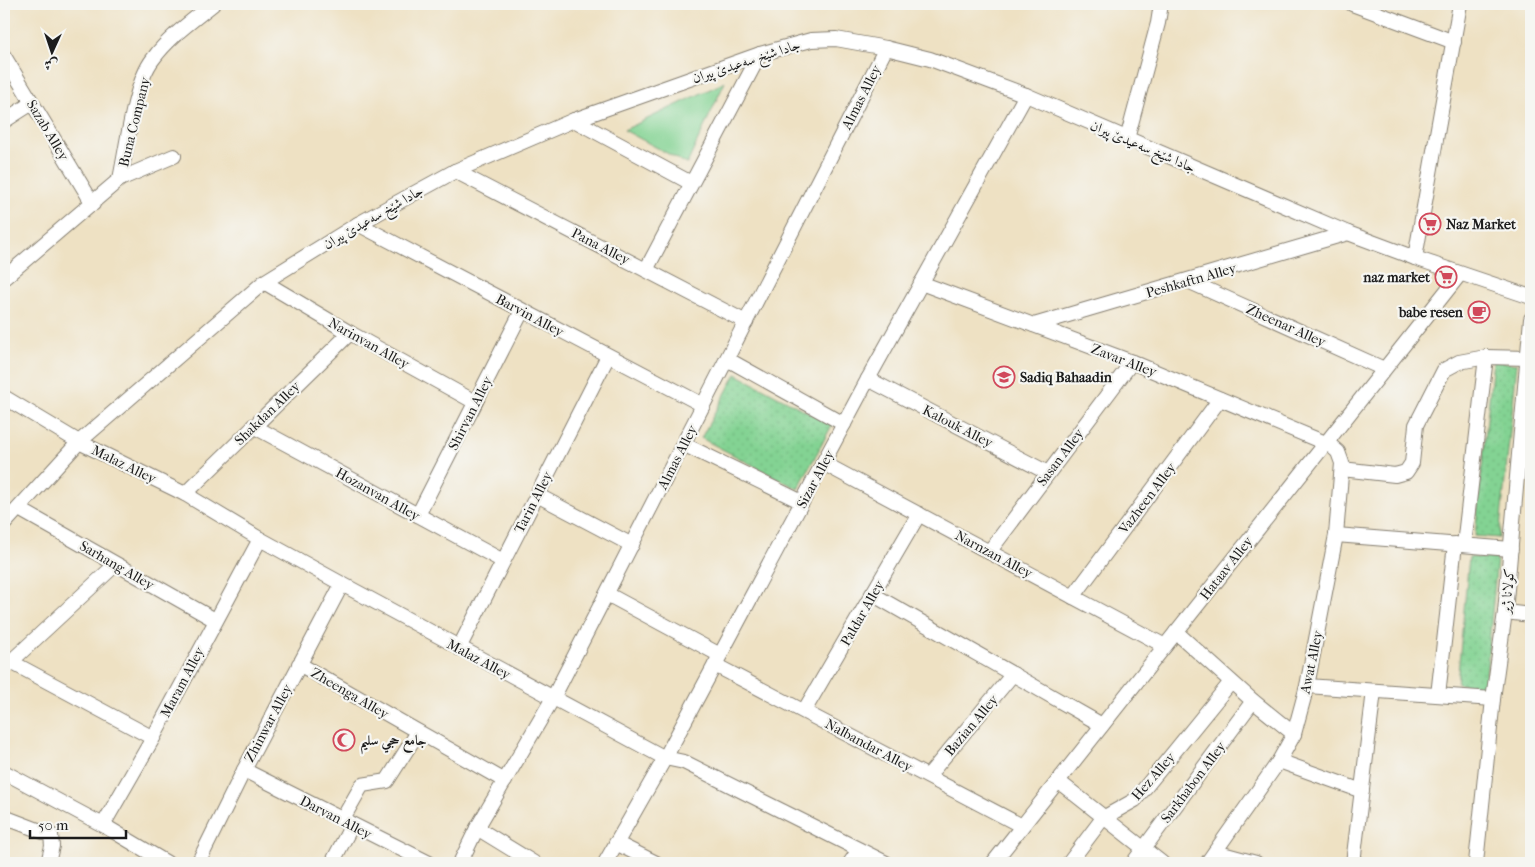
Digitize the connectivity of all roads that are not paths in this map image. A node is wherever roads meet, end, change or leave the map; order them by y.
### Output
1 (213, 4) edge
2 (1161, 4) edge
3 (1352, 4) edge
4 (1460, 4) edge
5 (1454, 42) junction
6 (886, 48) junction
7 (760, 54) junction
8 (4, 56) edge
9 (1026, 95) junction
10 (32, 104) junction
11 (574, 120) junction
12 (4, 121) edge
13 (1126, 139) junction
14 (174, 156) dead end
15 (455, 171) junction
16 (120, 178) junction
17 (691, 183) junction
18 (93, 204) junction
19 (358, 224) junction
20 (1348, 232) junction
21 (1415, 258) junction
22 (646, 270) junction
23 (1460, 274) junction
24 (4, 278) edge
25 (1188, 281) junction
26 (264, 282) junction
27 (921, 283) junction
28 (1531, 297) edge
29 (522, 310) junction
30 (1531, 319) edge
31 (746, 322) junction
32 (1034, 325) junction
33 (350, 333) junction
34 (608, 356) junction
35 (1486, 357) junction
36 (1528, 358) junction
37 (727, 359) junction
38 (1132, 362) junction
39 (1384, 369) junction
40 (868, 379) junction
41 (4, 397) edge
42 (1220, 399) junction
43 (475, 402) junction
44 (703, 406) junction
45 (844, 424) junction
46 (253, 426) junction
47 (79, 442) junction
48 (683, 444) junction
49 (1325, 444) junction
50 (823, 463) junction
51 (1342, 469) junction
52 (1048, 473) junction
53 (184, 494) junction
54 (537, 495) junction
55 (802, 502) junction
56 (19, 509) junction
57 (919, 514) junction
58 (418, 515) junction
59 (4, 524) edge
60 (1336, 535) junction
61 (260, 539) junction
62 (632, 545) junction
63 (1460, 545) junction
64 (1511, 549) junction
65 (989, 552) junction
66 (503, 561) junction
67 (115, 565) junction
68 (342, 584) junction
69 (607, 594) junction
70 (872, 594) junction
71 (1073, 597) junction
72 (1505, 612) junction
73 (1531, 615) edge
74 (215, 620) junction
75 (1176, 632) junction
76 (1165, 646) junction
77 (458, 648) junction
78 (718, 660) junction
79 (299, 664) junction
80 (7, 665) edge
81 (1013, 674) junction
82 (1232, 682) junction
83 (1307, 686) junction
84 (1374, 691) junction
85 (1438, 695) junction
86 (553, 698) junction
87 (1493, 698) junction
88 (1253, 701) junction
89 (804, 711) junction
90 (1102, 725) junction
91 (418, 732) junction
92 (1294, 734) junction
93 (153, 738) junction
94 (665, 758) junction
95 (1279, 761) junction
96 (244, 770) junction
97 (4, 772) edge
98 (928, 776) junction
99 (1058, 781) junction
100 (504, 782) junction
101 (1362, 791) junction
102 (4, 818) edge
103 (1102, 818) junction
104 (347, 822) junction
105 (103, 825) junction
106 (1022, 826) junction
107 (477, 828) junction
108 (616, 843) junction
109 (1144, 848) junction
110 (859, 850) junction
111 (1215, 852) junction
112 (48, 863) edge
113 (167, 863) edge
114 (198, 863) edge
115 (332, 863) edge
116 (429, 863) edge
117 (460, 863) edge
118 (534, 863) edge
119 (605, 863) edge
120 (656, 863) edge
121 (850, 863) edge
122 (886, 863) edge
123 (993, 863) edge
124 (1069, 863) edge
125 (1133, 863) edge
126 (1162, 863) edge
127 (1207, 863) edge
128 (1256, 863) edge
129 (1353, 863) edge
130 (1476, 863) edge

1 - 16 street, Buna Company
2 - 13 street
3 - 5 street
4 - 5 street
5 - 21 street
6 - 7 street, جادا شێخ سەعیدێ پیران
6 - 9 street, جادا شێخ سەعیدێ پیران
6 - 31 street, Almas Alley
7 - 11 street, جادا شێخ سەعیدێ پیران
7 - 17 street
8 - 10 street, Sazab Alley
9 - 13 street, جادا شێخ سەعیدێ پیران
9 - 27 street, Sizar Alley
10 - 12 street
10 - 18 street, Sazab Alley
11 - 15 street, جادا شێخ سەعیدێ پیران
11 - 17 street
13 - 20 street, جادا شێخ سەعیدێ پیران
14 - 16 street
15 - 19 street, جادا شێخ سەعیدێ پیران
15 - 22 street, Pana Alley
16 - 18 street
17 - 22 street
18 - 24 street
19 - 26 street, جادا شێخ سەعیدێ پیران
19 - 29 street, Barvin Alley
20 - 21 street, جادا شێخ سەعیدێ پیران
20 - 25 street, Peshkaftn Alley
21 - 23 street, جادا شێخ سەعیدێ پیران
22 - 31 street, Pana Alley
23 - 28 street, جادا شێخ سەعیدێ پیران
23 - 39 street, Hataav Alley
25 - 32 street, Peshkaftn Alley
25 - 39 street, Zheenar Alley
26 - 33 street, Narinvan Alley
26 - 47 street, جادا شێخ سەعیدێ پیران
27 - 32 street, Zavar Alley
27 - 40 street, Sizar Alley
29 - 34 street, Barvin Alley
29 - 43 street, Shirvan Alley
30 - 36 street, کولانا ژیر
31 - 37 street, Almas Alley
32 - 38 street, Zavar Alley
33 - 43 street, Narinvan Alley
33 - 46 street, Shakdan Alley
34 - 44 street, Barvin Alley
34 - 54 street, Tarin Alley
35 - 36 street
35 - 51 street
35 - 63 street
36 - 64 street, کولانا ژیر
37 - 44 street, Almas Alley
37 - 45 street
38 - 42 street, Zavar Alley
38 - 52 street, Sasan Alley
39 - 49 street, Hataav Alley
40 - 45 street, Sizar Alley
40 - 52 street, Kalouk Alley
41 - 47 street, Malaz Alley
42 - 49 street, Zavar Alley
42 - 71 street, Vazheen Alley
43 - 58 street, Shirvan Alley
44 - 48 street, Almas Alley
45 - 50 street, Sizar Alley
46 - 53 street, Shakdan Alley
46 - 58 street, Hozanvan Alley
47 - 53 street, Malaz Alley
47 - 56 street, جادا شێخ سەعیدێ پیران
48 - 55 street
48 - 62 street, Almas Alley
49 - 51 street
49 - 75 street, Hataav Alley
50 - 55 street, Sizar Alley
50 - 57 street, Narnzan Alley
51 - 60 street, Awat Alley
52 - 65 street, Sasan Alley
53 - 61 street, Malaz Alley
54 - 62 street
54 - 66 street, Tarin Alley
55 - 78 street, Sizar Alley
56 - 59 street, جادا شێخ سەعیدێ پیران
56 - 67 street, Sarhang Alley
57 - 65 street, Narnzan Alley
57 - 70 street, Paldar Alley
58 - 66 street, Hozanvan Alley
60 - 63 street
60 - 83 street, Awat Alley
61 - 68 street, Malaz Alley
61 - 74 street, Maram Alley
62 - 69 street, Almas Alley
63 - 64 street
63 - 85 street
64 - 72 street, کولانا ژیر
65 - 71 street, Narnzan Alley
66 - 77 street, Tarin Alley
67 - 74 street, Sarhang Alley
67 - 80 street
68 - 77 street, Malaz Alley
68 - 79 street, Zhinwar Alley
69 - 78 street, Nalbandar Alley
69 - 86 street, Almas Alley
70 - 81 street
70 - 89 street, Paldar Alley
71 - 76 street, Narnzan Alley
72 - 73 street
72 - 87 street, کولانا ژیر
74 - 93 street, Maram Alley
75 - 76 street, Hataav Alley
75 - 82 street
76 - 90 street, Hataav Alley
77 - 86 street, Malaz Alley
78 - 89 street, Nalbandar Alley
78 - 94 street, Sizar Alley
79 - 91 street, Zheenga Alley
79 - 96 street, Zhinwar Alley
80 - 93 street
81 - 90 street
81 - 98 street, Bazian Alley
82 - 88 street
82 - 103 street, Hez Alley
83 - 84 street
83 - 92 street, Awat Alley
84 - 85 street
84 - 101 street
85 - 87 street
86 - 94 street, Malaz Alley
86 - 100 street, Almas Alley
87 - 130 street, کولانا ژیر
88 - 92 street
88 - 109 street, Sarkhabon Alley
89 - 98 street, Nalbandar Alley
90 - 99 street, Hataav Alley
91 - 100 street, Zheenga Alley
91 - 104 street
92 - 95 street, Awat Alley
93 - 105 street, Maram Alley
94 - 108 street, Sizar Alley
94 - 110 street, Malaz Alley
95 - 101 street
95 - 111 street, Awat Alley
96 - 104 street, Darvan Alley
96 - 114 street, Zhinwar Alley
97 - 105 street
98 - 106 street, Nalbandar Alley
99 - 103 street
99 - 106 street, Hataav Alley
100 - 107 street, Almas Alley
101 - 129 street
102 - 112 street
103 - 109 street
103 - 124 street, Hez Alley
104 - 115 street
104 - 116 street, Darvan Alley
105 - 113 street
106 - 123 street, Hataav Alley
107 - 117 street, Almas Alley
107 - 118 street
108 - 119 street, Sizar Alley
108 - 120 street
109 - 125 street, Sarkhabon Alley
109 - 126 street
110 - 121 street
110 - 122 street, Malaz Alley
111 - 127 street, Awat Alley
111 - 128 street

